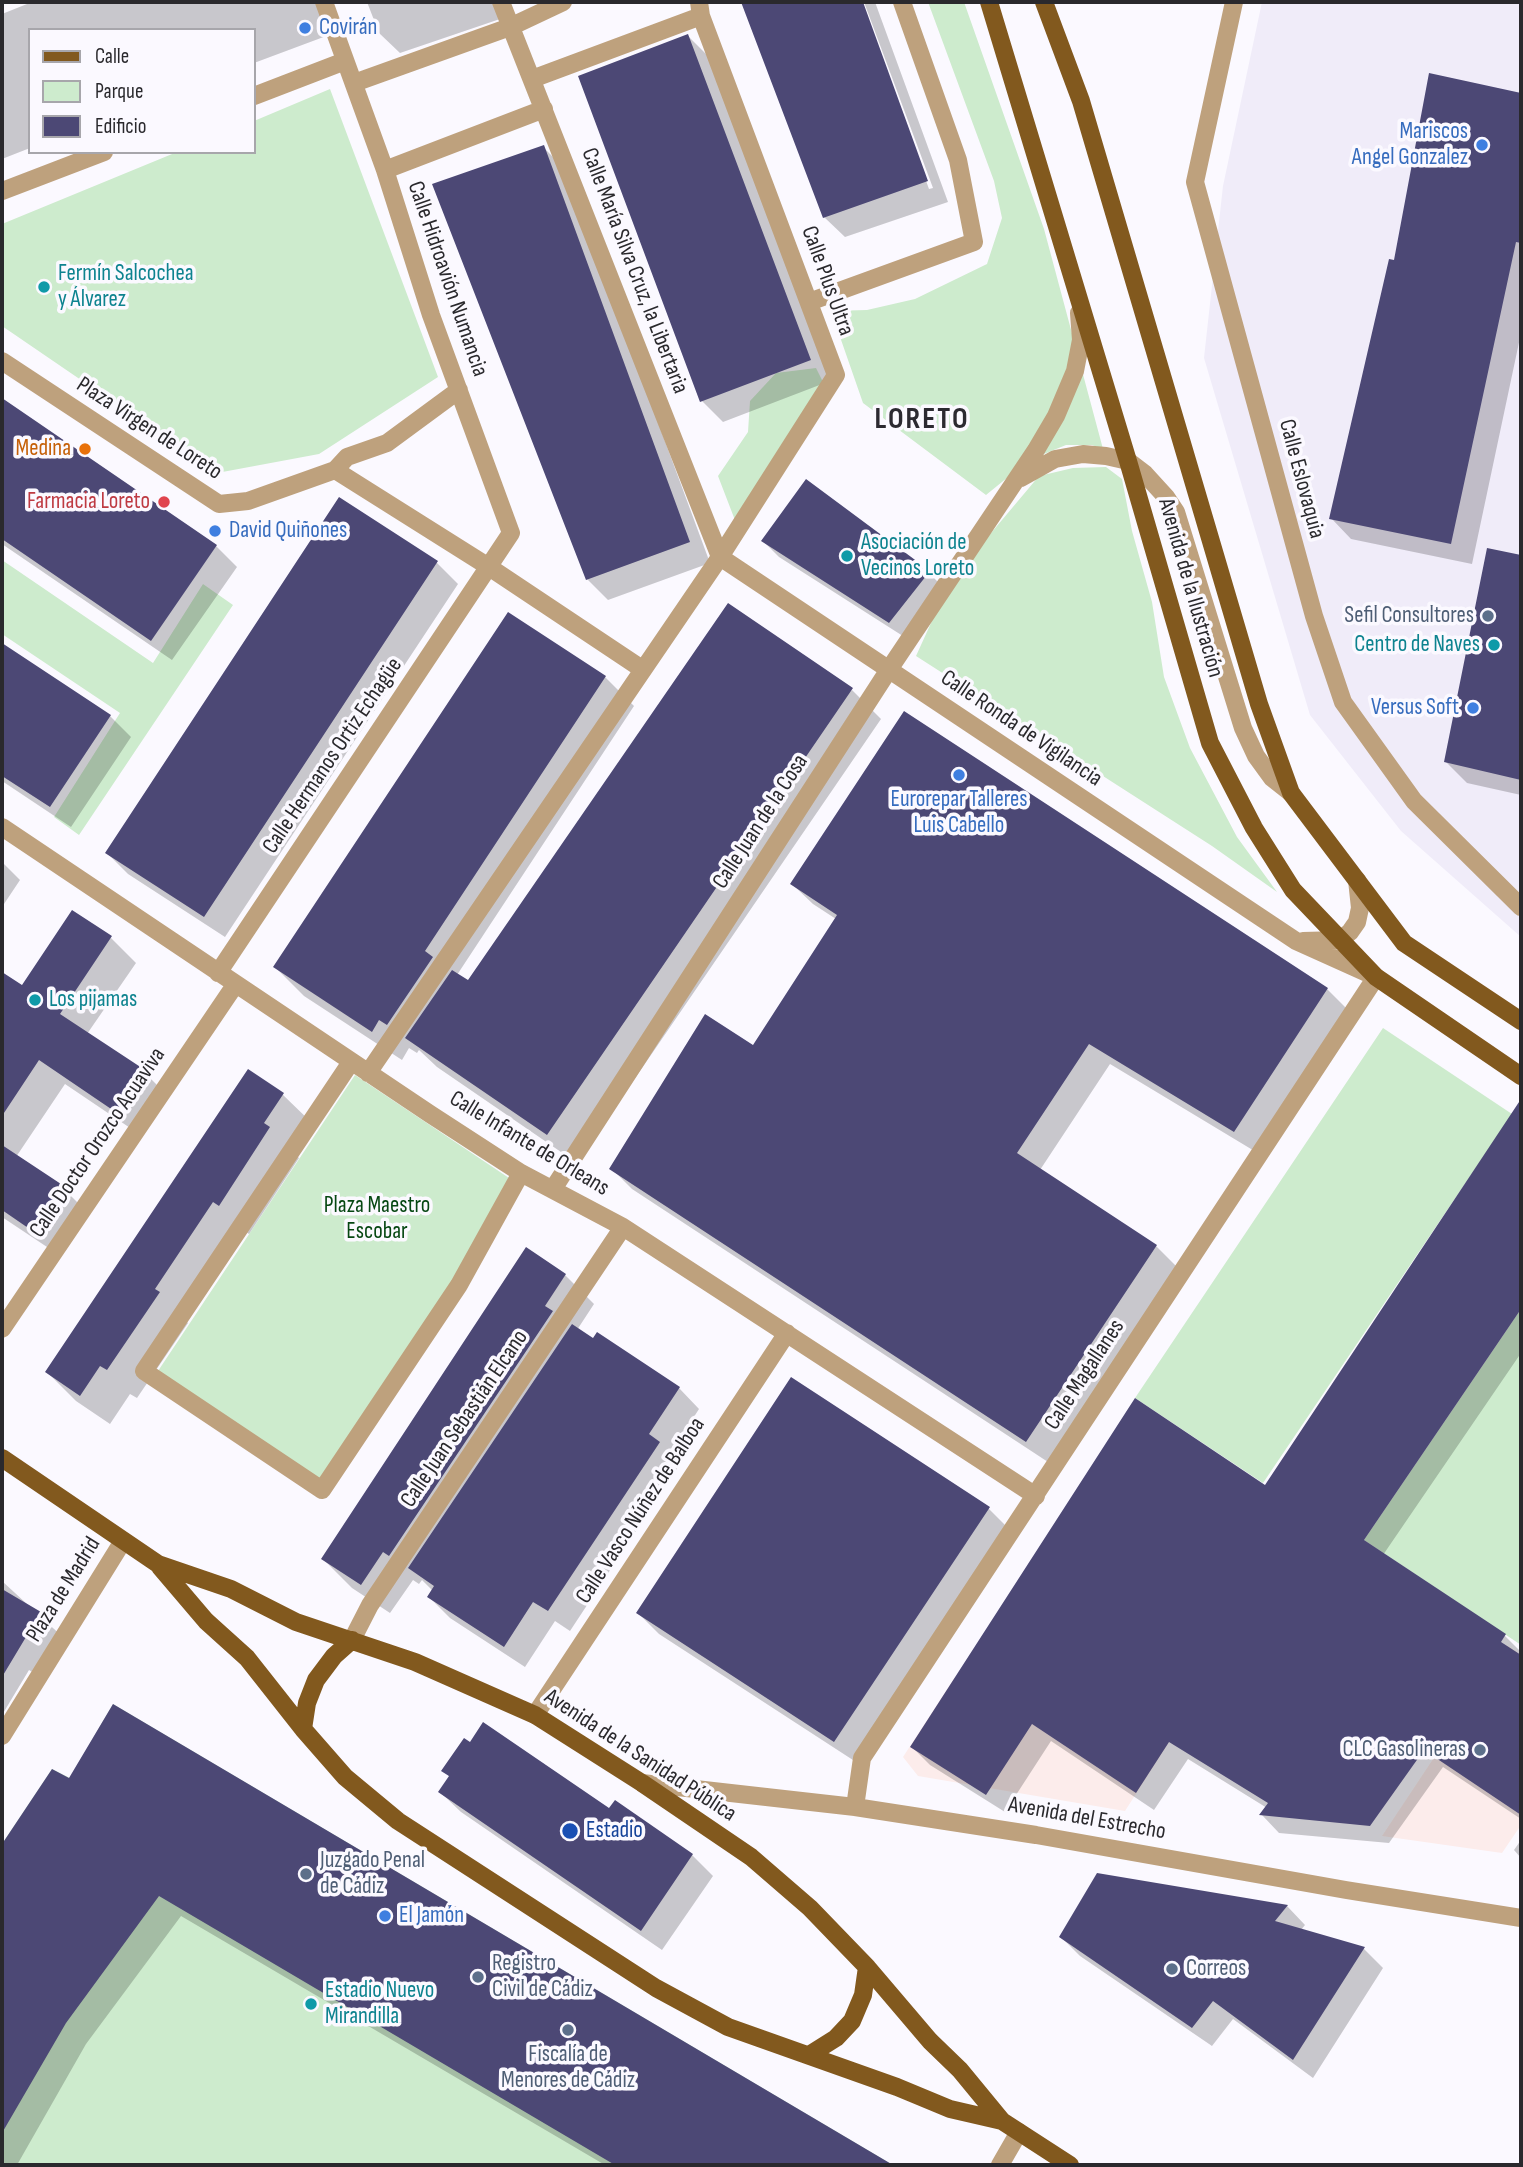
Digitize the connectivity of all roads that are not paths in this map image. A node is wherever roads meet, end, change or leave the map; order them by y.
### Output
1 (324, 2) edge
2 (501, 2) edge
3 (562, 2) edge
4 (902, 2) edge
5 (989, 2) edge
6 (1044, 2) edge
7 (1234, 2) edge
8 (700, 9) edge
9 (510, 27) junction
10 (345, 61) junction
11 (532, 79) junction
12 (354, 83) junction
13 (256, 95) edge
14 (544, 109) junction
15 (99, 154) edge
16 (384, 170) junction
17 (2, 191) edge
18 (1075, 288) junction
19 (809, 302) junction
20 (2, 361) edge
21 (459, 390) junction
22 (1128, 461) junction
23 (335, 470) junction
24 (1013, 484) junction
25 (720, 558) junction
26 (489, 567) junction
27 (642, 669) junction
28 (888, 671) junction
29 (1291, 793) junction
30 (2, 827) edge
31 (1357, 880) junction
32 (1521, 907) edge
33 (1340, 940) junction
34 (1296, 941) junction
35 (218, 973) junction
36 (1376, 977) junction
37 (235, 985) junction
38 (1521, 1021) edge
39 (351, 1062) junction
40 (368, 1073) junction
41 (1521, 1076) edge
42 (522, 1173) junction
43 (553, 1189) junction
44 (623, 1227) junction
45 (2, 1329) edge
46 (786, 1333) junction
47 (2, 1458) edge
48 (1036, 1496) junction
49 (123, 1541) junction
50 (158, 1564) junction
51 (352, 1640) junction
52 (535, 1716) junction
53 (303, 1729) junction
54 (2, 1736) edge
55 (642, 1783) junction
56 (855, 1807) junction
57 (1521, 1918) edge
58 (867, 1967) junction
59 (809, 2055) junction
60 (1002, 2121) junction
61 (1019, 2132) junction
62 (1000, 2165) edge
63 (1070, 2165) edge

1 - 10 street, Calle Hidroavión Numancia
2 - 9 street, Calle María Silva Cruz, la Libertaria
3 - 9 street
4 - 19 street
5 - 18 main road, Avenida de la Ilustración
6 - 29 main road, Avenida de la Ilustración
7 - 32 street, Calle Eslovaquia
8 - 11 street
8 - 19 street, Calle Plus Ultra
9 - 11 street, Calle María Silva Cruz, la Libertaria
9 - 12 street
10 - 12 street, Calle Hidroavión Numancia
10 - 13 street
11 - 14 street, Calle María Silva Cruz, la Libertaria
12 - 16 street, Calle Hidroavión Numancia
14 - 16 street
14 - 25 street, Calle María Silva Cruz, la Libertaria
15 - 17 street
16 - 21 street, Calle Hidroavión Numancia
18 - 22 main road, Avenida de la Ilustración
18 - 24 street, Calle Juan de la Cosa
19 - 25 street, Calle Plus Ultra
20 - 23 street, Plaza Virgen de Loreto
21 - 23 street, Plaza Virgen de Loreto
21 - 26 street, Calle Hidroavión Numancia
22 - 24 street, Calle Juan de la Cosa
22 - 29 street
22 - 33 main road, Avenida de la Ilustración
23 - 26 street
24 - 28 street, Calle Juan de la Cosa
25 - 27 street
25 - 28 street, Calle Ronda de Vigilancia
26 - 27 street
26 - 35 street, Calle Hermanos Ortiz Echagüe
27 - 40 street
28 - 34 street, Calle Ronda de Vigilancia
28 - 43 street, Calle Juan de la Cosa
29 - 31 main road, Avenida de la Ilustración
30 - 35 street, Calle Infante de Orleans
31 - 33 street
31 - 38 main road, Avenida de la Ilustración
33 - 34 street
33 - 36 main road, Avenida de la Ilustración
34 - 36 street, Calle Ronda de Vigilancia
35 - 37 street, Calle Infante de Orleans
36 - 41 main road, Avenida de la Ilustración
36 - 48 street, Calle Magallanes
37 - 39 street, Calle Infante de Orleans
37 - 45 street, Calle Doctor Orozco Acuaviva
39 - 40 street, Calle Infante de Orleans
39 - 42 street
40 - 42 street, Calle Infante de Orleans
42 - 43 street, Calle Infante de Orleans
43 - 44 street, Calle Infante de Orleans
44 - 46 street, Calle Infante de Orleans
44 - 51 street, Calle Juan Sebastián Elcano
46 - 48 street, Calle Infante de Orleans
46 - 52 street, Calle Vasco Núñez de Balboa
47 - 49 main road, Avenida de la Sanidad Pública
48 - 56 street, Calle Magallanes
49 - 50 main road, Avenida de la Sanidad Pública
49 - 54 street, Plaza de Madrid
50 - 51 main road, Avenida de la Sanidad Pública
50 - 53 main road, Avenida de la Sanidad Pública
51 - 52 main road, Avenida de la Sanidad Pública
51 - 53 main road
52 - 55 main road, Avenida de la Sanidad Pública
53 - 59 main road, Avenida de la Sanidad Pública
55 - 56 street, Avenida del Estrecho
55 - 58 main road, Avenida de la Sanidad Pública
56 - 57 street, Avenida del Estrecho
58 - 59 main road
58 - 60 main road, Avenida de la Sanidad Pública
59 - 60 main road, Avenida de la Sanidad Pública
60 - 61 main road, Avenida de la Sanidad Pública
61 - 62 street
61 - 63 main road, Avenida de la Sanidad Pública

